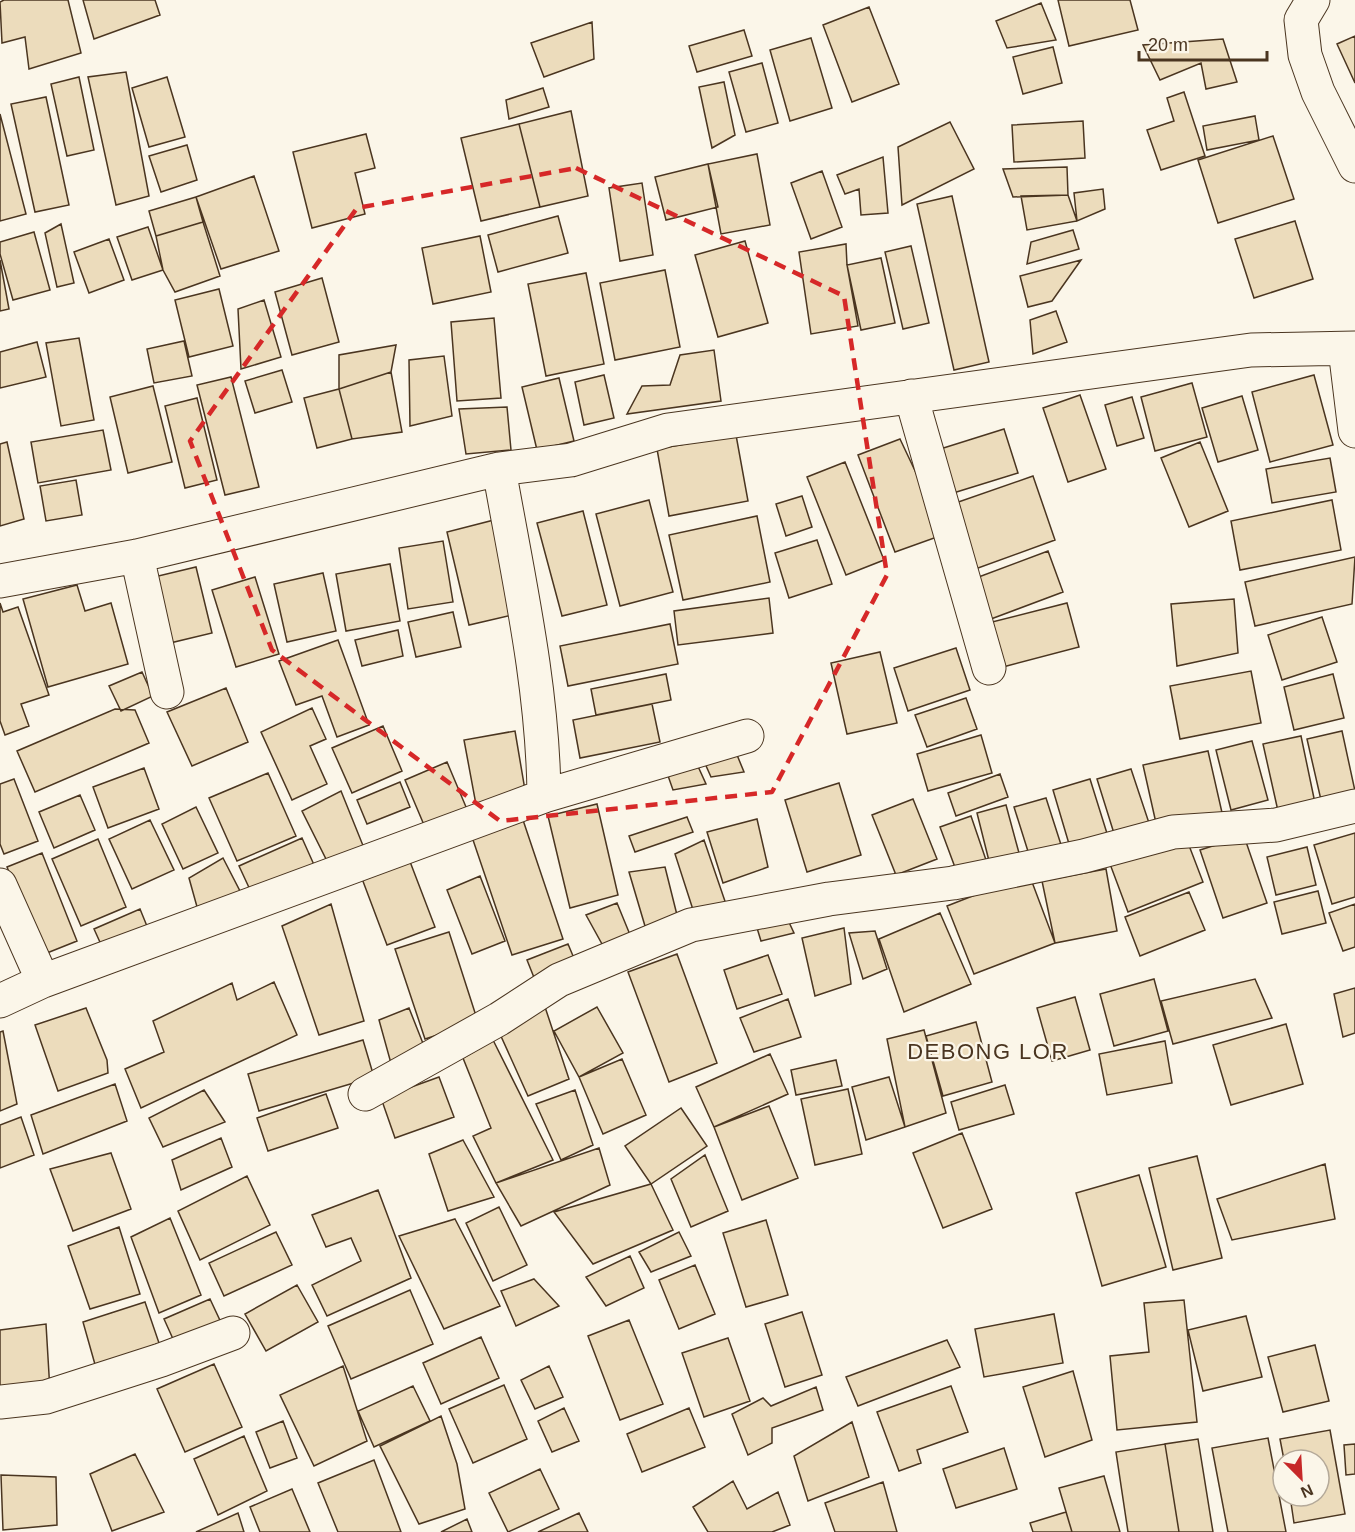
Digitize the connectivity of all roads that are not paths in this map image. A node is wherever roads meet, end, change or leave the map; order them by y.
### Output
1 (1313, 0) edge
2 (1355, 166) edge
3 (1350, 348) edge
4 (911, 396) junction
5 (1355, 431) edge
6 (499, 469) junction
7 (137, 556) junction
8 (0, 581) edge
9 (989, 668) dead end
10 (168, 692) dead end
11 (747, 736) dead end
12 (544, 796) junction
13 (1355, 806) edge
14 (0, 885) edge
15 (43, 981) junction
16 (0, 1001) edge
17 (365, 1094) dead end
18 (233, 1333) dead end
19 (0, 1402) edge

1 - 2 street
3 - 4 street
3 - 5 street
4 - 6 street
4 - 9 street
6 - 7 street
6 - 12 street
7 - 8 street
7 - 10 street
11 - 12 street
12 - 15 street
13 - 17 street
14 - 15 street
15 - 16 street
18 - 19 street

